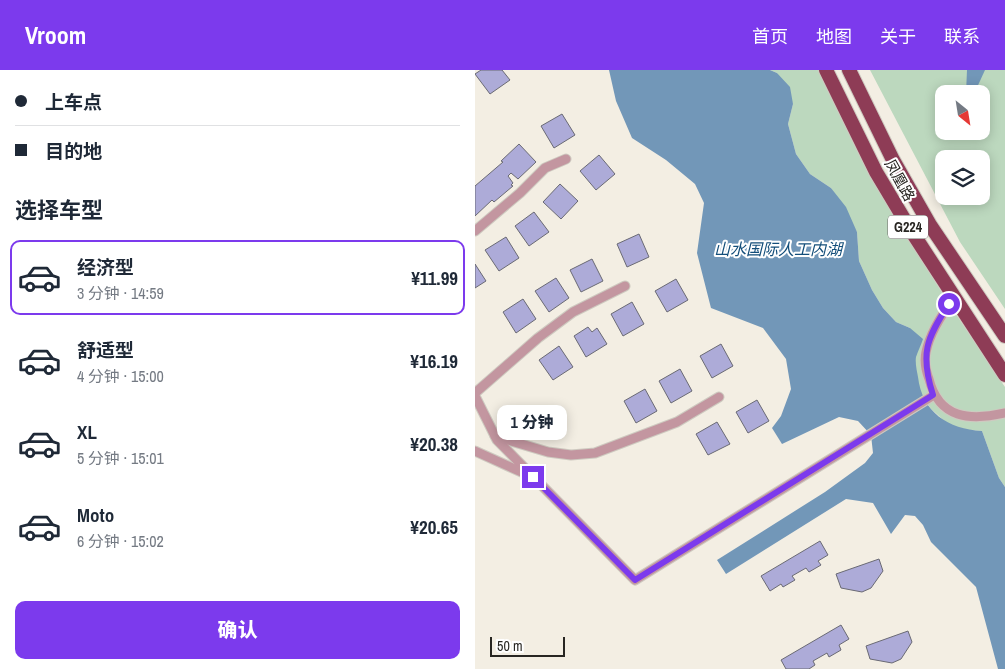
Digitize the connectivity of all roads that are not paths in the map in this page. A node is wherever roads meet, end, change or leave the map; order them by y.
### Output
1 (827, 70) edge
2 (849, 70) edge
3 (566, 159) dead end
4 (475, 231) edge
5 (625, 286) dead end
6 (954, 298) junction
7 (1005, 336) edge
8 (1005, 375) edge
9 (475, 394) edge
10 (933, 395) junction
11 (719, 397) dead end
12 (1005, 413) edge
13 (495, 436) junction
14 (475, 451) edge
15 (533, 477) junction

1 - 6 highway, 凤凰路 / G224
2 - 7 highway, 凤凰路 / G224
3 - 4 street
5 - 9 street
6 - 8 highway, 凤凰路 / G224
6 - 10 street
9 - 13 street
10 - 12 street
10 - 15 street
11 - 13 street
13 - 15 street
14 - 15 street

